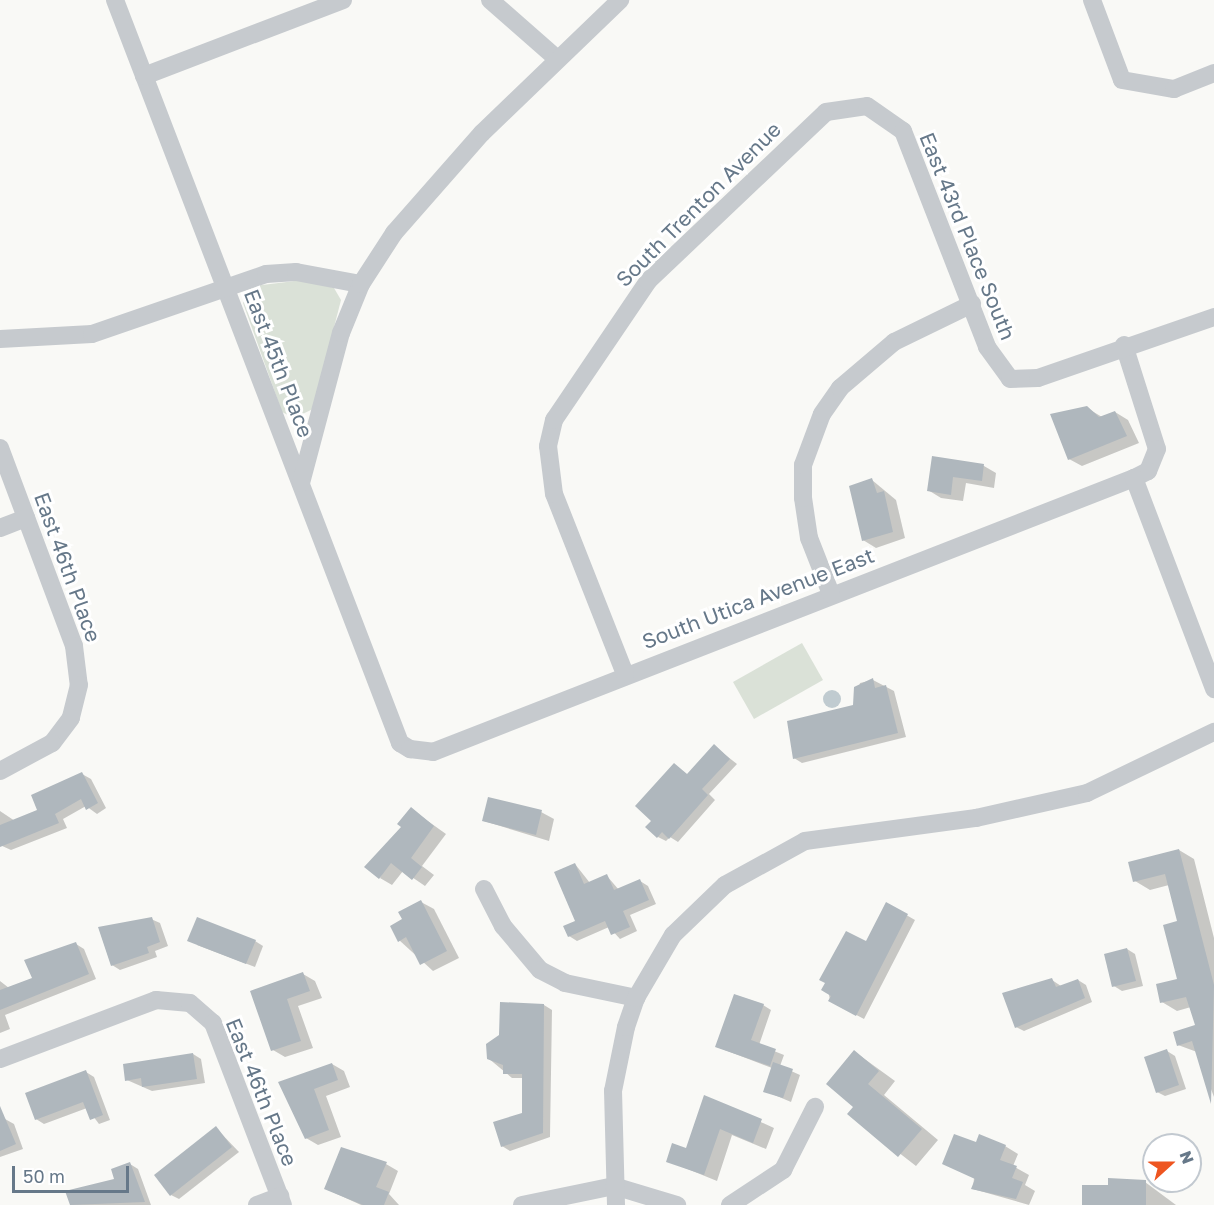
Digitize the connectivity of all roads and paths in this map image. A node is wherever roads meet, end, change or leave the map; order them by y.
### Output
1 (115, 0) edge
2 (343, 0) edge
3 (490, 0) edge
4 (620, 0) edge
5 (1092, 0) edge
6 (556, 58) junction
7 (1214, 73) edge
8 (144, 76) junction
9 (882, 111) joint
10 (361, 284) junction
11 (225, 287) junction
12 (972, 304) junction
13 (1214, 317) edge
14 (0, 339) edge
15 (1124, 345) junction
16 (0, 448) edge
17 (1134, 477) junction
18 (301, 483) junction
19 (26, 518) junction
20 (0, 528) edge
21 (831, 594) junction
22 (625, 674) junction
23 (1214, 689) edge
24 (1214, 732) edge
25 (400, 743) joint
26 (0, 771) edge
27 (484, 889) dead end
28 (636, 998) junction
29 (0, 1059) edge
30 (815, 1107) dead end
31 (614, 1186) junction
32 (281, 1201) edge
33 (257, 1205) edge
34 (522, 1205) edge
35 (616, 1205) edge
36 (677, 1205) edge
37 (730, 1205) edge

1 - 8 street, East 45th Place
2 - 8 street
3 - 6 street
4 - 6 street
5 - 7 street
6 - 10 street
8 - 11 street, East 45th Place
9 - 12 street, East 43rd Place South
9 - 22 street, South Trenton Avenue
10 - 11 street
10 - 18 street
11 - 14 street
11 - 18 street, East 45th Place
12 - 15 street, East 43rd Place South
12 - 21 street
13 - 15 street
15 - 17 street
16 - 19 street, East 46th Place
17 - 21 street, South Utica Avenue East
17 - 23 street
18 - 25 street, East 45th Place
19 - 20 street
19 - 26 street, East 46th Place
21 - 22 street, South Utica Avenue East
22 - 25 street, South Utica Avenue East
24 - 28 street
27 - 28 street
28 - 31 street
29 - 32 street, East 46th Place
30 - 37 street
31 - 34 street
31 - 35 street
31 - 36 street
32 - 33 street

